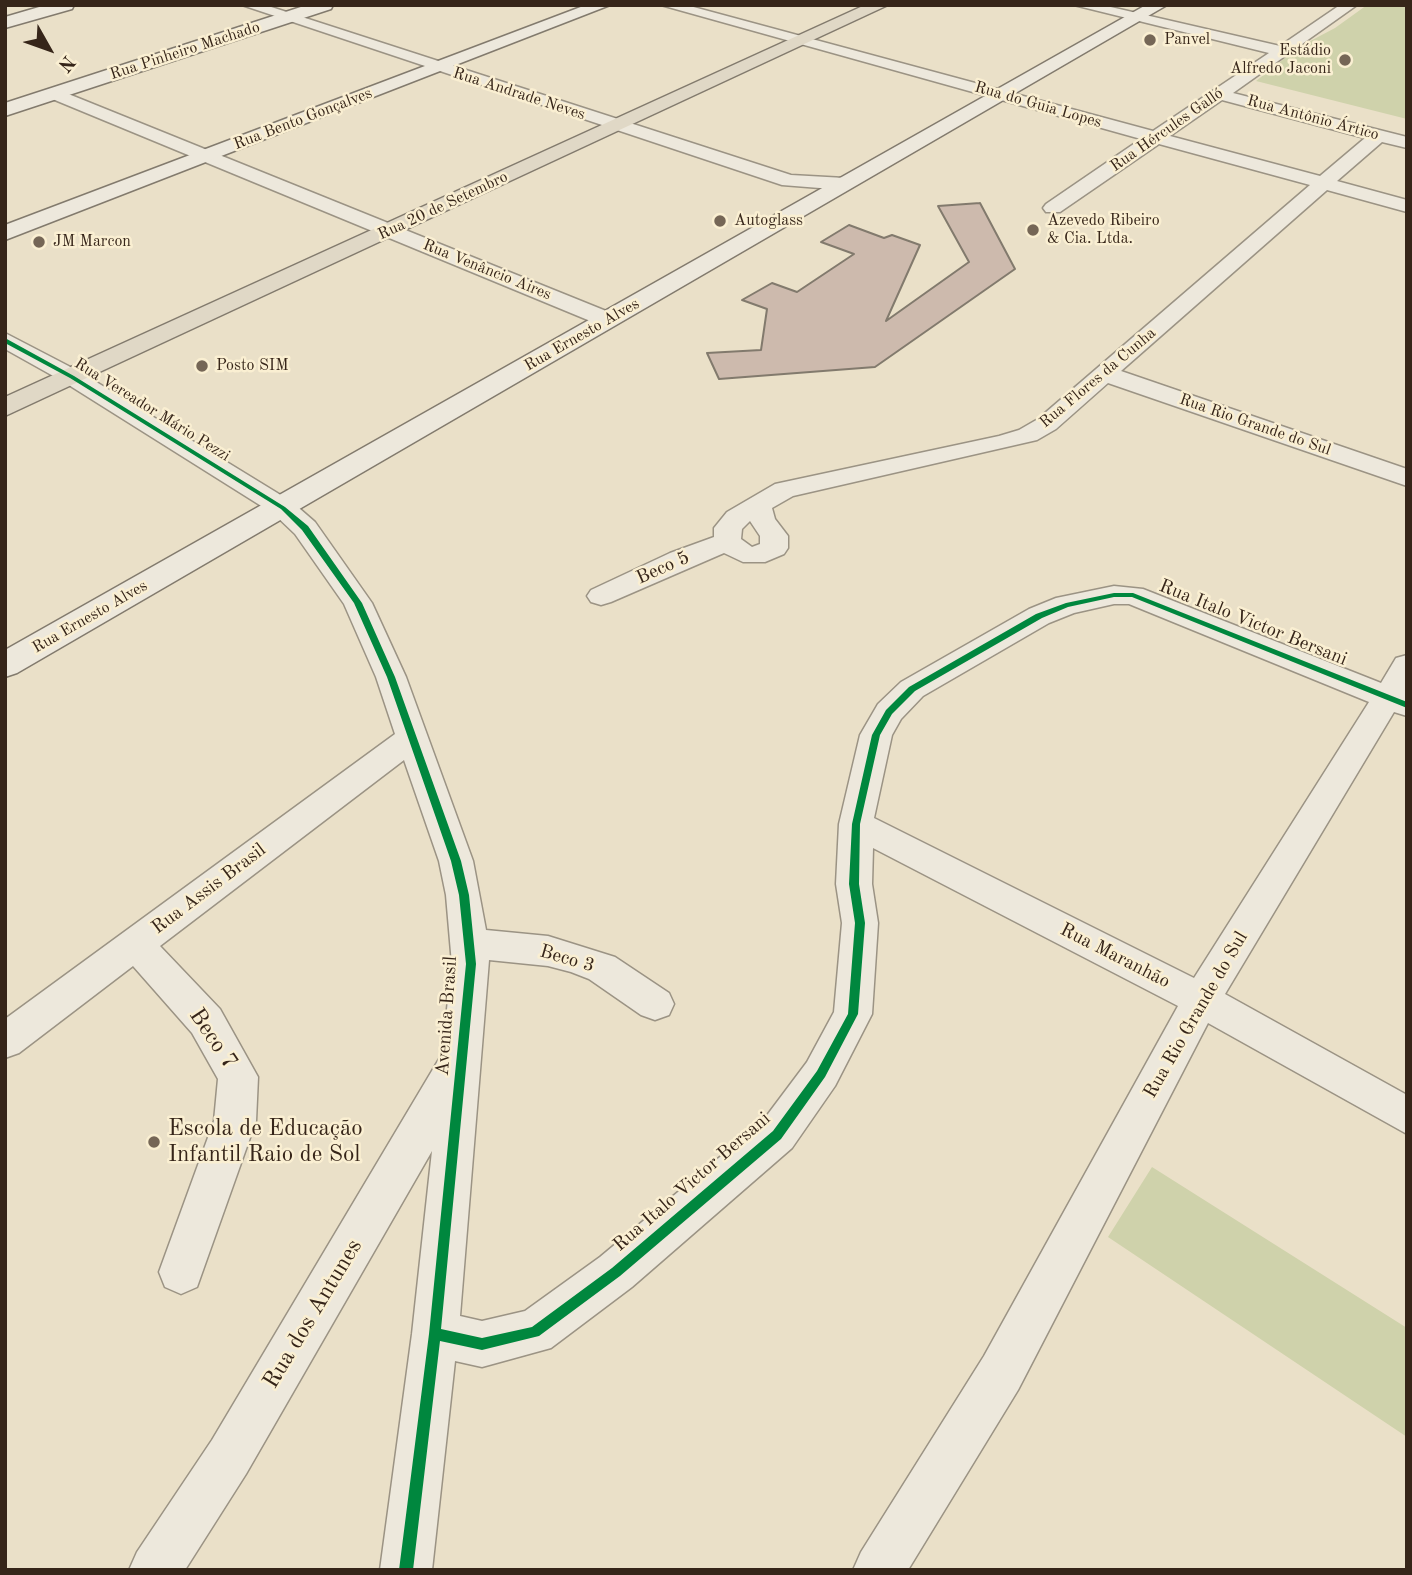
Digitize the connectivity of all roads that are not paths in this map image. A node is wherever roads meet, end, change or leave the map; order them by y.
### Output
1 (66, 5) edge
2 (249, 5) edge
3 (325, 5) edge
4 (602, 5) edge
5 (668, 5) edge
6 (880, 5) edge
7 (1081, 5) edge
8 (1159, 5) edge
9 (1350, 5) edge
10 (40, 9) edge
11 (5, 17) edge
12 (287, 18) junction
13 (1136, 18) junction
14 (5, 23) edge
15 (802, 41) junction
16 (1281, 51) junction
17 (438, 68) junction
18 (56, 94) junction
19 (1219, 94) junction
20 (1000, 95) junction
21 (5, 110) edge
22 (618, 126) junction
23 (1378, 135) junction
24 (1155, 138) junction
25 (1407, 143) edge
26 (206, 156) junction
27 (789, 181) junction
28 (845, 184) junction
29 (1323, 184) junction
30 (816, 200) junction
31 (1407, 206) edge
32 (1053, 208) dead end
33 (390, 231) junction
34 (5, 233) edge
35 (607, 320) junction
36 (5, 340) edge
37 (1103, 373) junction
38 (72, 377) junction
39 (5, 408) edge
40 (1407, 478) edge
41 (758, 504) junction
42 (283, 508) junction
43 (727, 542) junction
44 (601, 596) dead end
45 (5, 665) edge
46 (1400, 689) edge
47 (413, 737) junction
48 (856, 824) junction
49 (469, 943) junction
50 (135, 944) junction
51 (1201, 1000) junction
52 (655, 1004) dead end
53 (5, 1041) edge
54 (463, 1053) junction
55 (1407, 1116) edge
56 (181, 1272) dead end
57 (435, 1334) junction
58 (155, 1570) edge
59 (406, 1570) edge
60 (879, 1570) edge

1 - 10 street
2 - 12 street, Rua Andrade Neves
3 - 12 street, Rua Pinheiro Machado
4 - 17 street, Rua Bento Gonçalves
5 - 15 street, Rua do Guia Lopes
6 - 15 main road, Rua 20 de Setembro
7 - 13 street
8 - 13 street, Rua Ernesto Alves
9 - 16 street, Rua Hércules Galló
10 - 11 street
10 - 14 street
12 - 17 street, Rua Andrade Neves
12 - 18 street, Rua Pinheiro Machado
13 - 16 street
13 - 20 street, Rua Ernesto Alves
15 - 20 street, Rua do Guia Lopes
15 - 22 main road, Rua 20 de Setembro
16 - 19 street, Rua Hércules Galló
17 - 22 street, Rua Andrade Neves
17 - 26 street, Rua Bento Gonçalves
18 - 21 street, Rua Pinheiro Machado
18 - 26 street, Rua Venâncio Aires
19 - 23 street, Rua Antônio Ártico
19 - 24 street, Rua Hércules Galló
20 - 24 street, Rua do Guia Lopes
20 - 28 street, Rua Ernesto Alves
22 - 27 street, Rua Andrade Neves
22 - 33 main road, Rua 20 de Setembro
23 - 25 street, Rua Antônio Ártico
23 - 29 street, Rua Flores da Cunha
24 - 29 street, Rua do Guia Lopes
24 - 32 street, Rua Hércules Galló
26 - 33 street, Rua Venâncio Aires
26 - 34 street, Rua Bento Gonçalves
27 - 28 street, Rua Andrade Neves
27 - 30 street, Rua Andrade Neves
28 - 30 street, Rua Ernesto Alves
29 - 31 street, Rua do Guia Lopes
29 - 37 street, Rua Flores da Cunha
30 - 35 street, Rua Ernesto Alves
33 - 35 street, Rua Venâncio Aires
33 - 38 main road, Rua 20 de Setembro
35 - 42 street, Rua Ernesto Alves
36 - 38 street, Rua Vereador Mário Pezzi
37 - 40 street, Rua Rio Grande do Sul
37 - 41 street, Rua Flores da Cunha
38 - 39 main road, Rua 20 de Setembro
38 - 42 street, Rua Vereador Mário Pezzi
41 - 43 street, Rua Flores da Cunha
41 - 43 street
42 - 45 street, Rua Ernesto Alves
42 - 47 street, Avenida Brasil
43 - 44 street, Beco 5
46 - 48 street, Rua Italo Victor Bersani
46 - 51 street, Rua Rio Grande do Sul
47 - 49 street, Avenida Brasil
47 - 50 street, Rua Assis Brasil
48 - 51 street, Rua Maranhão
48 - 57 street, Rua Italo Victor Bersani
49 - 52 street, Beco 3
49 - 54 street, Avenida Brasil
50 - 53 street, Rua Assis Brasil
50 - 56 street, Beco 7
51 - 55 street, Rua Maranhão
51 - 60 street, Rua Rio Grande do Sul
54 - 57 street, Avenida Brasil
54 - 58 street, Rua dos Antunes
57 - 59 street, Avenida Brasil

